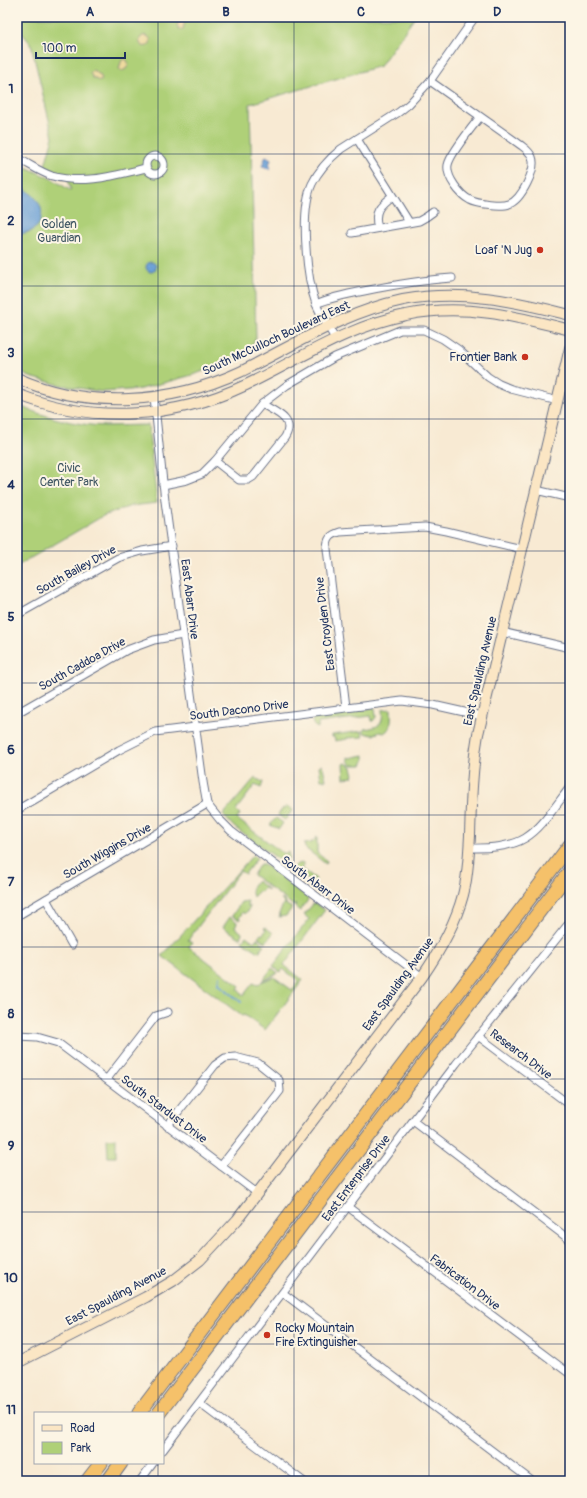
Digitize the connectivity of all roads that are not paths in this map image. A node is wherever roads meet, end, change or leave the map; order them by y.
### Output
1 (475, 17) edge
2 (430, 81) junction
3 (480, 117) junction
4 (357, 139) junction
5 (17, 158) edge
6 (146, 168) dead end
7 (392, 196) junction
8 (433, 212) dead end
9 (409, 222) junction
10 (378, 228) junction
11 (352, 233) dead end
12 (452, 278) dead end
13 (316, 304) junction
14 (570, 315) edge
15 (328, 326) junction
16 (570, 330) edge
17 (335, 339) junction
18 (570, 348) edge
19 (17, 378) edge
20 (566, 388) edge
21 (17, 394) edge
22 (154, 397) junction
23 (558, 401) junction
24 (262, 404) junction
25 (156, 412) junction
26 (215, 461) junction
27 (163, 485) junction
28 (536, 490) junction
29 (570, 498) edge
30 (172, 546) junction
31 (522, 549) junction
32 (17, 615) edge
33 (502, 632) junction
34 (183, 635) junction
35 (570, 648) edge
36 (346, 707) junction
37 (17, 713) edge
38 (482, 716) junction
39 (196, 727) junction
40 (570, 787) edge
41 (207, 804) junction
42 (17, 810) edge
43 (570, 845) edge
44 (469, 848) junction
45 (570, 871) edge
46 (46, 899) junction
47 (17, 916) edge
48 (570, 923) edge
49 (72, 945) dead end
50 (422, 977) junction
51 (168, 1012) dead end
52 (17, 1036) edge
53 (478, 1036) junction
54 (107, 1079) junction
55 (570, 1105) edge
56 (413, 1121) junction
57 (167, 1126) junction
58 (221, 1166) junction
59 (257, 1194) junction
60 (348, 1207) junction
61 (570, 1240) edge
62 (283, 1293) junction
63 (17, 1362) edge
64 (570, 1374) edge
65 (199, 1403) junction
66 (140, 1412) edge
67 (160, 1412) edge
68 (164, 1449) edge
69 (100, 1464) edge
70 (120, 1464) edge
71 (152, 1464) edge
72 (87, 1481) edge
73 (108, 1481) edge
74 (140, 1481) edge
75 (303, 1481) edge
76 (532, 1481) edge

1 - 2 street
2 - 3 street
2 - 4 street
3 - 3 street
4 - 7 street
4 - 13 street
5 - 6 street
7 - 9 street
7 - 10 street
8 - 9 street
9 - 10 street
10 - 11 street
12 - 13 street
13 - 15 street
14 - 15 street, South McCulloch Boulevard East
15 - 17 street
15 - 22 street, South McCulloch Boulevard East
16 - 17 street
17 - 25 street
18 - 20 street, East Spaulding Avenue
19 - 22 street, South McCulloch Boulevard East
20 - 23 street, East Spaulding Avenue
21 - 25 street
22 - 25 street, East Abarr Drive
23 - 24 street
23 - 28 street, East Spaulding Avenue
24 - 26 street
24 - 26 street
25 - 27 street, East Abarr Drive
26 - 27 street
27 - 30 street, East Abarr Drive
28 - 29 street
28 - 31 street, East Spaulding Avenue
30 - 32 street, South Bailey Drive
30 - 34 street, East Abarr Drive
31 - 33 street, East Spaulding Avenue
31 - 36 street, East Croyden Drive
33 - 35 street
33 - 38 street, East Spaulding Avenue
34 - 37 street, South Caddoa Drive
34 - 39 street, East Abarr Drive
36 - 38 street, South Dacono Drive
36 - 39 street, South Dacono Drive
38 - 44 street, East Spaulding Avenue
39 - 41 street, East Abarr Drive
39 - 42 street, South Dacono Drive
40 - 44 street
41 - 46 street, South Wiggins Drive
41 - 50 street, South Abarr Drive
43 - 66 highway
44 - 50 street, East Spaulding Avenue
45 - 67 highway
46 - 47 street, South Wiggins Drive
46 - 49 street
48 - 53 street, East Enterprise Drive
50 - 59 street, East Spaulding Avenue
51 - 54 street
52 - 54 street, South Stardust Drive
53 - 55 street, Research Drive
53 - 56 street, East Enterprise Drive
54 - 57 street, South Stardust Drive
56 - 60 street, East Enterprise Drive
56 - 61 street
57 - 58 street, South Stardust Drive
57 - 58 street
58 - 59 street, South Stardust Drive
59 - 63 street, East Spaulding Avenue
60 - 62 street, East Enterprise Drive
60 - 64 street, Fabrication Drive
62 - 65 street, East Enterprise Drive
62 - 76 street
65 - 68 street, East Enterprise Drive
65 - 75 street
69 - 72 highway
70 - 73 highway
71 - 74 street

